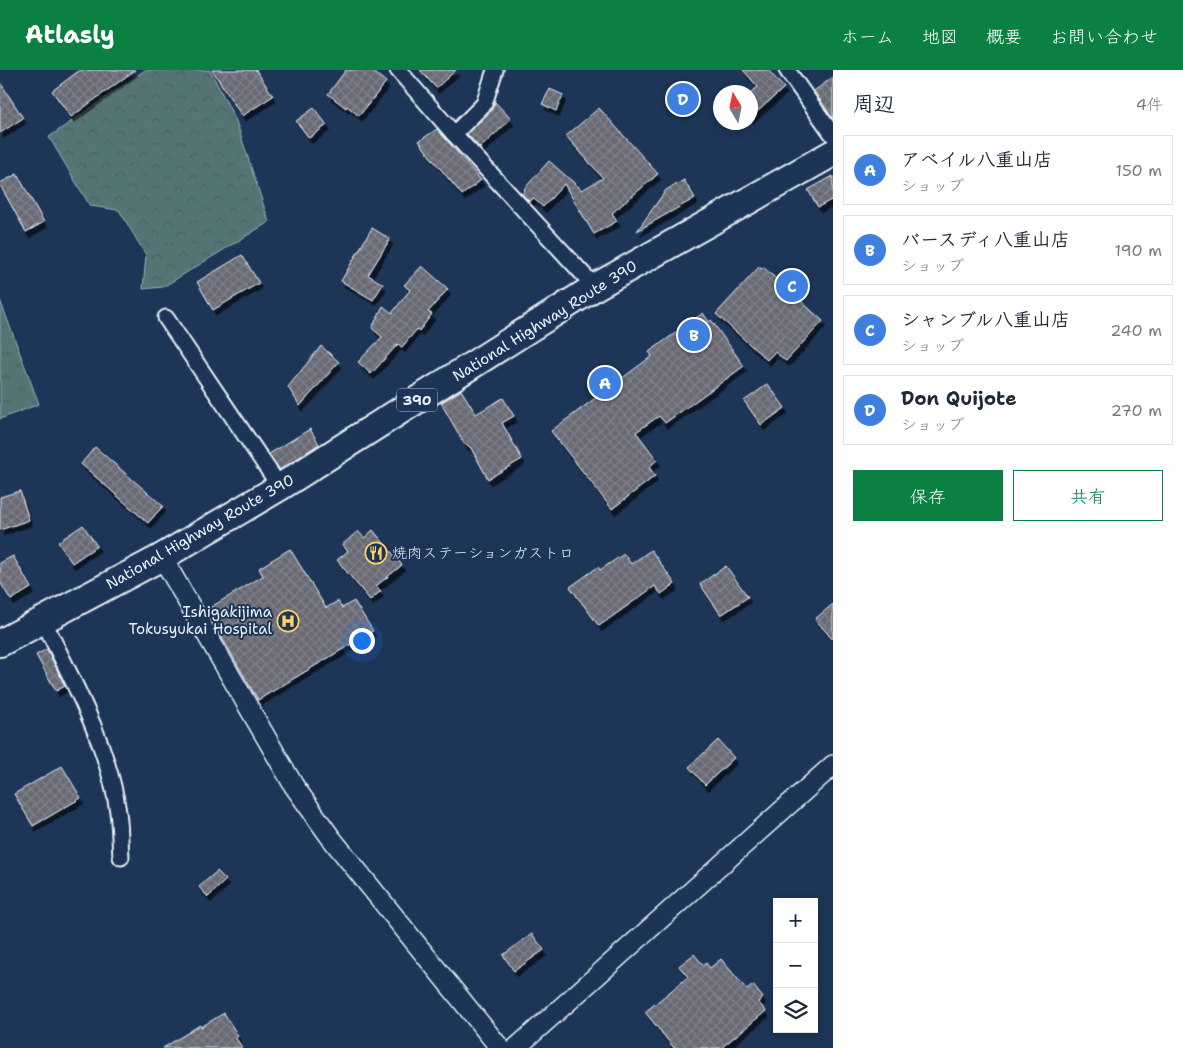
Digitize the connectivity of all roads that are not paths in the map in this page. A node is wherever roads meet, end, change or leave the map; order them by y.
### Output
1 (398, 70) edge
2 (495, 70) edge
3 (787, 70) edge
4 (454, 134) junction
5 (833, 135) edge
6 (833, 153) edge
7 (595, 287) junction
8 (166, 318) dead end
9 (280, 487) junction
10 (162, 557) junction
11 (44, 620) junction
12 (0, 643) edge
13 (833, 765) edge
14 (121, 857) dead end
15 (500, 1048) edge
16 (516, 1048) edge

1 - 4 street
2 - 4 street
3 - 5 street
4 - 7 street
6 - 7 highway, National Highway Route 390 / 390
7 - 9 highway, National Highway Route 390 / 390
8 - 9 street
9 - 10 highway, National Highway Route 390 / 390
10 - 11 highway, National Highway Route 390 / 390
10 - 15 street
11 - 12 highway, National Highway Route 390 / 390
11 - 14 street
13 - 16 street

